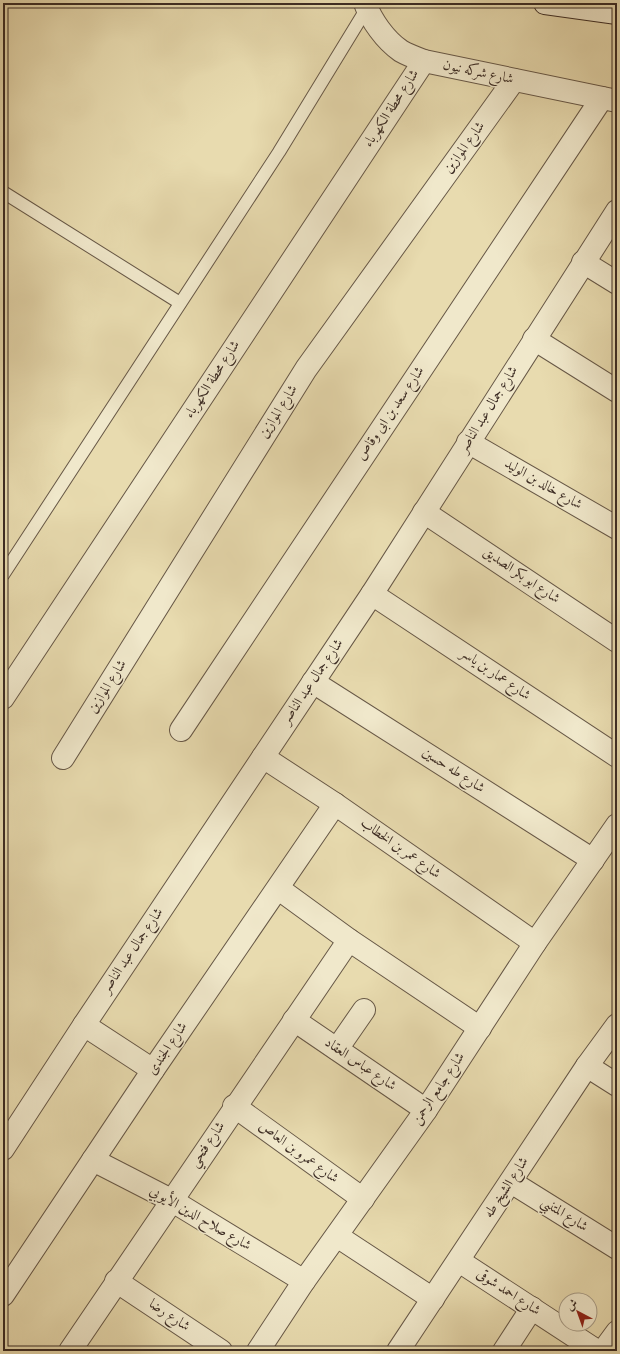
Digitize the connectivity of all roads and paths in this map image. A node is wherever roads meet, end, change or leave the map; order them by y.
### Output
1 (545, 3) edge
2 (366, 6) edge
3 (617, 13) edge
4 (424, 62) junction
5 (514, 80) junction
6 (609, 99) edge
7 (3, 192) edge
8 (617, 211) edge
9 (583, 262) junction
10 (617, 283) edge
11 (180, 303) junction
12 (534, 339) junction
13 (617, 391) edge
14 (468, 442) junction
15 (424, 512) junction
16 (617, 528) edge
17 (3, 575) edge
18 (372, 594) junction
19 (617, 641) edge
20 (313, 682) junction
21 (3, 698) edge
22 (181, 730) dead end
23 (617, 756) edge
24 (63, 758) dead end
25 (263, 758) junction
26 (335, 804) junction
27 (617, 825) edge
28 (593, 860) junction
29 (278, 889) junction
30 (349, 940) junction
31 (535, 943) junction
32 (364, 1010) dead end
33 (294, 1020) junction
34 (84, 1025) junction
35 (617, 1025) edge
36 (480, 1028) junction
37 (337, 1049) junction
38 (587, 1066) junction
39 (153, 1070) junction
40 (617, 1085) edge
41 (234, 1106) junction
42 (426, 1110) junction
43 (3, 1149) edge
44 (93, 1160) junction
45 (511, 1182) junction
46 (363, 1199) junction
47 (171, 1200) junction
48 (337, 1236) junction
49 (617, 1248) edge
50 (459, 1261) junction
51 (116, 1281) junction
52 (304, 1281) junction
53 (3, 1295) edge
54 (433, 1300) junction
55 (532, 1308) junction
56 (617, 1332) edge
57 (70, 1351) edge
58 (221, 1351) edge
59 (258, 1351) edge
60 (398, 1351) edge
61 (504, 1351) edge
62 (597, 1351) edge
63 (603, 1351) edge

1 - 3 street
2 - 4 street, شارع شركه نيون
2 - 11 lane
4 - 5 street, شارع شركه نيون
4 - 21 street, شارع محطة الكهرباء
5 - 6 street, شارع شركه نيون
5 - 24 street, شارع الموازين
6 - 22 street, شارع سعد بن ابى وقاص
7 - 11 lane
8 - 9 street, شارع جمال عبد الناصر
9 - 10 street
9 - 12 street, شارع جمال عبد الناصر
11 - 17 lane
12 - 13 street
12 - 14 street, شارع جمال عبد الناصر
14 - 15 street, شارع جمال عبد الناصر
14 - 16 street, شارع خالد بن الوليد
15 - 18 street, شارع جمال عبد الناصر
15 - 19 street, شارع ابو بكر الصديق
18 - 20 street, شارع جمال عبد الناصر
18 - 23 street, شارع عمار بن ياسر
20 - 25 street, شارع جمال عبد الناصر
20 - 28 street, شارع طه حسين
25 - 26 street, شارع عمر بن الخطاب
25 - 34 street, شارع جمال عبد الناصر
26 - 29 street, شارع الجندى
26 - 31 street, شارع عمر بن الخطاب
27 - 28 street, شارع جامع الرحمن
28 - 31 street, شارع جامع الرحمن
29 - 30 street
29 - 39 street, شارع الجندى
30 - 33 street, شارع فتحي
30 - 36 street
31 - 36 street, شارع جامع الرحمن
32 - 37 street
33 - 37 street, شارع عباس العقاد
33 - 41 street, شارع فتحي
34 - 39 street
34 - 43 street, شارع جمال عبد الناصر
35 - 38 street, شارع الشيخ طه
36 - 42 street, شارع جامع الرحمن
37 - 42 street, شارع عباس العقاد
38 - 40 street
38 - 45 street, شارع الشيخ طه
39 - 44 street, شارع الجندى
41 - 46 street, شارع عمرو بن العاص
41 - 47 street, شارع فتحي
42 - 46 street, شارع جامع الرحمن
44 - 47 street, شارع صلاح الدين الأيوبي
44 - 53 street, شارع الجندى
45 - 49 street, شارع المتنبي
45 - 50 street, شارع الشيخ طه
46 - 48 street, شارع جامع الرحمن
47 - 51 street, شارع فتحي
47 - 52 street, شارع صلاح الدين الأيوبي
48 - 52 street, شارع جامع الرحمن
48 - 54 street
50 - 54 street, شارع الشيخ طه
50 - 55 street, شارع احمد شوقى
51 - 57 street, شارع فتحي
51 - 58 street, شارع رضا
52 - 59 street, شارع جامع الرحمن
54 - 60 street, شارع الشيخ طه
55 - 61 street
55 - 62 street, شارع احمد شوقى
56 - 63 street

